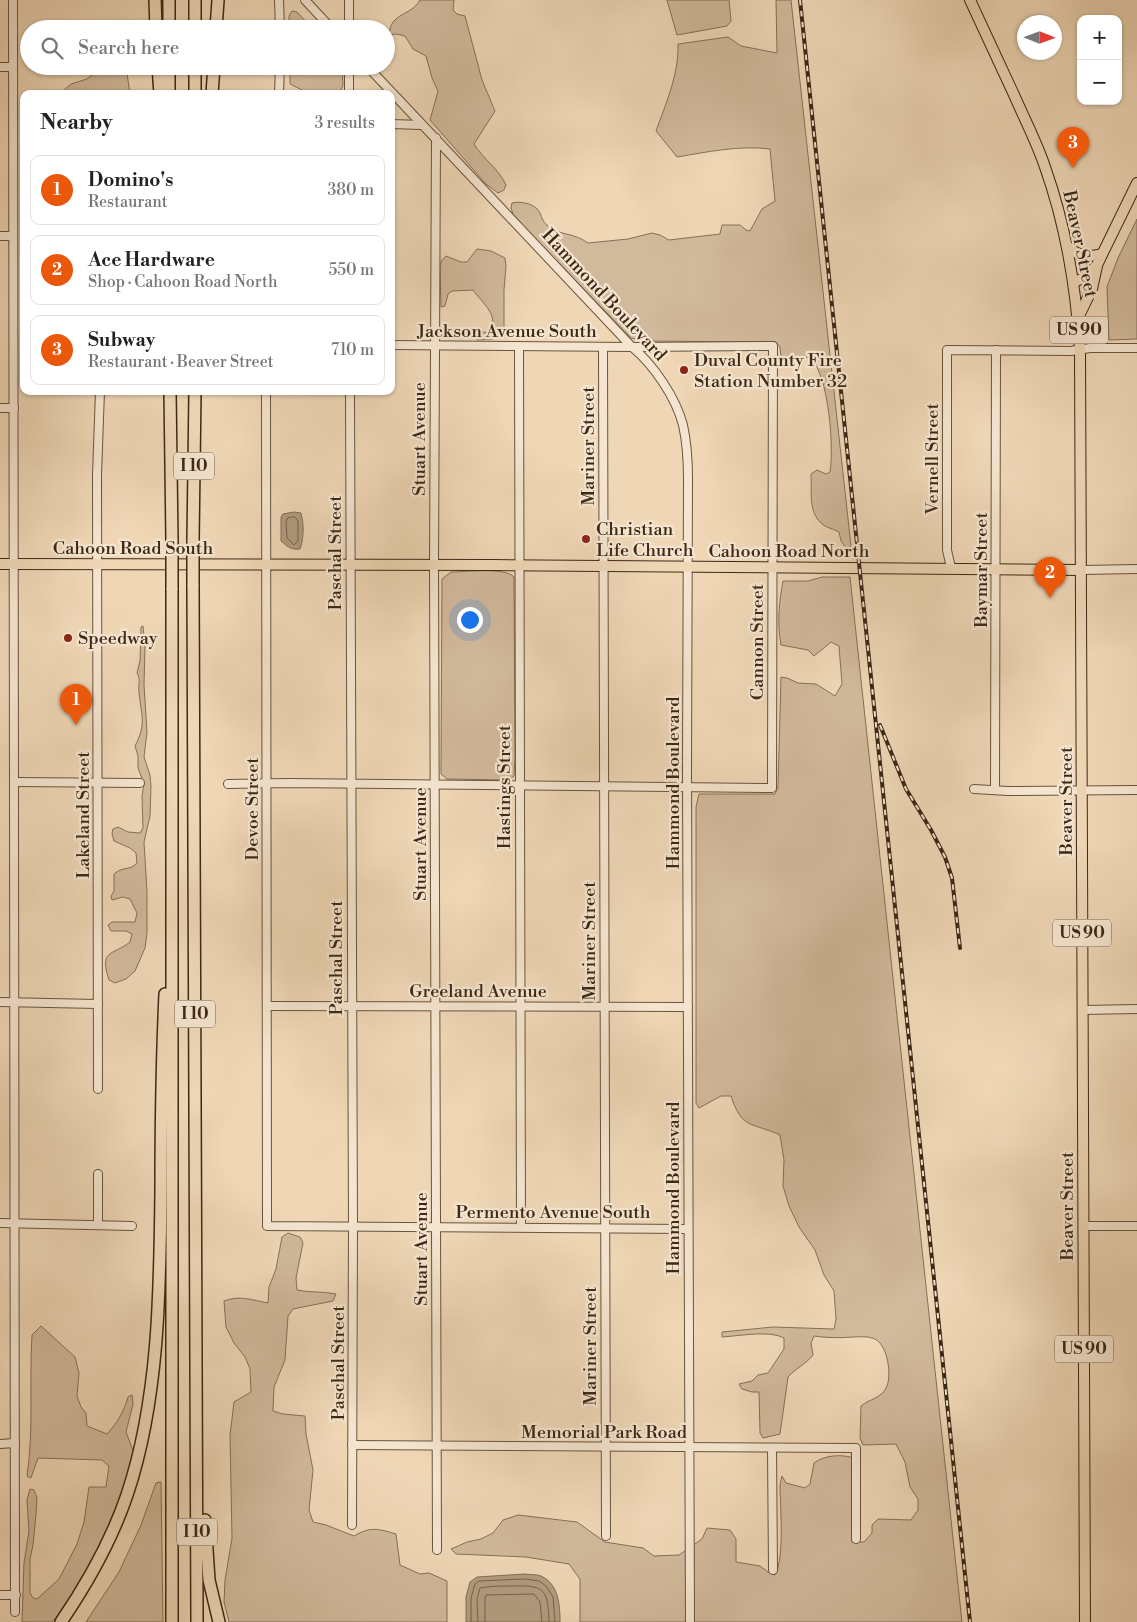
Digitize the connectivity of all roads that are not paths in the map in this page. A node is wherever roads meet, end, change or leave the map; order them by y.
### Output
1 (13, 0) edge
2 (155, 0) edge
3 (169, 0) edge
4 (195, 0) edge
5 (218, 0) edge
6 (280, 0) edge
7 (305, 0) edge
8 (349, 0) edge
9 (970, 0) edge
10 (156, 20) edge
11 (169, 20) edge
12 (195, 20) edge
13 (217, 20) edge
14 (280, 20) edge
15 (324, 20) edge
16 (349, 20) edge
17 (13, 67) junction
18 (0, 68) edge
19 (159, 75) edge
20 (169, 75) edge
21 (195, 75) edge
22 (213, 75) edge
23 (280, 75) edge
24 (349, 75) edge
25 (376, 75) edge
26 (160, 90) edge
27 (169, 90) edge
28 (195, 90) edge
29 (212, 90) edge
30 (279, 90) edge
31 (349, 90) edge
32 (390, 90) edge
33 (395, 96) edge
34 (395, 124) edge
35 (422, 124) junction
36 (436, 138) junction
37 (1137, 183) edge
38 (0, 236) edge
39 (13, 236) junction
40 (1067, 246) junction
41 (1102, 254) junction
42 (1097, 266) junction
43 (1074, 282) junction
44 (1078, 319) junction
45 (395, 345) edge
46 (434, 346) junction
47 (519, 346) junction
48 (773, 346) joint
49 (603, 347) junction
50 (632, 347) junction
51 (1137, 348) edge
52 (996, 350) junction
53 (1080, 350) junction
54 (100, 395) edge
55 (170, 395) edge
56 (195, 395) edge
57 (266, 395) edge
58 (350, 395) edge
59 (0, 408) edge
60 (14, 408) junction
61 (0, 564) edge
62 (14, 564) junction
63 (98, 564) junction
64 (266, 564) junction
65 (350, 565) junction
66 (434, 565) junction
67 (519, 566) junction
68 (603, 566) junction
69 (688, 567) junction
70 (772, 568) junction
71 (951, 568) junction
72 (996, 568) junction
73 (1137, 569) edge
74 (1082, 570) junction
75 (14, 782) junction
76 (98, 782) junction
77 (140, 782) dead end
78 (228, 784) dead end
79 (267, 784) junction
80 (351, 784) junction
81 (435, 785) junction
82 (520, 786) junction
83 (604, 787) junction
84 (687, 788) junction
85 (974, 789) dead end
86 (995, 790) junction
87 (1137, 790) edge
88 (1082, 791) junction
89 (172, 928) junction
90 (0, 1002) edge
91 (15, 1002) junction
92 (98, 1004) junction
93 (351, 1005) junction
94 (267, 1006) junction
95 (436, 1006) junction
96 (520, 1006) junction
97 (605, 1007) junction
98 (688, 1007) junction
99 (1137, 1009) edge
100 (1083, 1010) junction
101 (98, 1089) dead end
102 (98, 1174) dead end
103 (0, 1223) edge
104 (15, 1223) junction
105 (98, 1225) junction
106 (132, 1226) dead end
107 (267, 1226) joint
108 (353, 1226) junction
109 (1084, 1226) junction
110 (1137, 1226) edge
111 (436, 1227) junction
112 (521, 1227) junction
113 (604, 1228) junction
114 (688, 1229) junction
115 (197, 1442) junction
116 (15, 1443) junction
117 (0, 1444) edge
118 (352, 1446) junction
119 (437, 1446) junction
120 (605, 1447) junction
121 (689, 1448) junction
122 (772, 1448) junction
123 (352, 1525) dead end
124 (606, 1536) dead end
125 (856, 1539) dead end
126 (437, 1550) dead end
127 (773, 1570) dead end
128 (0, 1595) edge
129 (16, 1595) junction
130 (16, 1612) dead end
131 (60, 1622) edge
132 (172, 1622) edge
133 (197, 1622) edge
134 (219, 1622) edge
135 (690, 1622) edge
136 (1085, 1622) edge

1 - 17 street
2 - 10 highway
3 - 11 highway
4 - 12 highway
5 - 13 highway
6 - 14 street
7 - 15 street
8 - 16 street
9 - 40 main road, Beaver Street / US 90
17 - 18 street
17 - 39 street
19 - 26 highway
20 - 27 highway
21 - 28 highway
22 - 29 highway
23 - 30 street
24 - 31 street
25 - 32 street, Hammond Boulevard
33 - 35 street, Hammond Boulevard
34 - 35 street
35 - 36 street, Hammond Boulevard
36 - 46 street, Stuart Avenue
36 - 50 street, Hammond Boulevard
37 - 41 main road
38 - 39 street
39 - 60 street
40 - 41 main road
40 - 43 main road, Beaver Street / US 90
41 - 42 main road
42 - 43 main road
42 - 44 main road
43 - 44 main road, Beaver Street / US 90
44 - 53 main road, Beaver Street / US 90
45 - 46 street, Jackson Avenue South
46 - 47 street, Jackson Avenue South
46 - 66 street, Stuart Avenue
47 - 49 street, Jackson Avenue South
47 - 67 street, Hastings Street
48 - 50 street, Jackson Avenue South
48 - 70 street, Cannon Street
49 - 50 street, Jackson Avenue South
49 - 68 street, Mariner Street
50 - 69 street, Hammond Boulevard
51 - 53 street
52 - 53 street
52 - 71 street, Vernell Street
52 - 72 street, Baymar Street
53 - 74 main road, Beaver Street / US 90
54 - 63 street, Lakeland Street
55 - 89 highway, I 10, bridge
56 - 115 highway, I 10, bridge
57 - 64 street, Devoe Street
58 - 65 street, Paschal Street
59 - 60 street
60 - 62 street
61 - 62 main road, Cahoon Road South
62 - 63 main road, Cahoon Road South
62 - 75 street
63 - 64 main road, Cahoon Road South
63 - 76 street, Lakeland Street
64 - 65 main road
64 - 79 street, Devoe Street
65 - 66 main road, Cahoon Road North
65 - 80 street, Paschal Street
66 - 67 main road, Cahoon Road North
66 - 81 street, Stuart Avenue
67 - 68 main road, Cahoon Road North
67 - 82 street, Hastings Street
68 - 69 main road, Cahoon Road North
68 - 83 street, Mariner Street
69 - 70 main road, Cahoon Road North
69 - 84 street, Hammond Boulevard
70 - 71 main road, Cahoon Road North
70 - 84 street, Cannon Street
71 - 72 main road, Cahoon Road North
72 - 74 main road, Cahoon Road North
72 - 86 street, Baymar Street
73 - 74 street, Cahoon Road North
74 - 88 main road, Beaver Street / US 90
75 - 76 street
75 - 91 street
76 - 77 street
76 - 92 street, Lakeland Street
78 - 79 street
79 - 80 street
79 - 94 street, Devoe Street
80 - 81 street
80 - 93 street, Paschal Street
81 - 82 street
81 - 95 street, Stuart Avenue
82 - 83 street
82 - 96 street, Hastings Street
83 - 84 street
83 - 97 street, Mariner Street
84 - 98 street, Hammond Boulevard
85 - 86 street
86 - 88 street
87 - 88 street
88 - 100 main road, Beaver Street / US 90
89 - 131 highway
89 - 132 highway, I 10
90 - 91 street
91 - 92 street
91 - 104 street
92 - 101 street, Lakeland Street
93 - 94 street, Greeland Avenue
93 - 95 street, Greeland Avenue
93 - 108 street, Paschal Street
94 - 107 street, Devoe Street
95 - 96 street, Greeland Avenue
95 - 111 street, Stuart Avenue
96 - 97 street, Greeland Avenue
96 - 112 street, Hastings Street
97 - 98 street, Greeland Avenue
97 - 113 street, Mariner Street
98 - 114 street, Hammond Boulevard
99 - 100 street
100 - 109 main road, Beaver Street / US 90
102 - 105 street
103 - 104 street
104 - 105 street
104 - 116 street
105 - 106 street
107 - 108 street, Permento Avenue South
108 - 111 street, Permento Avenue South
108 - 118 street, Paschal Street
109 - 110 street
109 - 136 main road, Beaver Street / US 90
111 - 112 street, Permento Avenue South
111 - 119 street, Stuart Avenue
112 - 113 street, Permento Avenue South
113 - 114 street, Permento Avenue South
113 - 120 street, Mariner Street
114 - 121 street, Hammond Boulevard
115 - 133 highway, I 10
115 - 134 highway
116 - 117 street
116 - 129 street
118 - 119 street, Memorial Park Road
118 - 123 street, Paschal Street
119 - 120 street, Memorial Park Road
119 - 126 street, Stuart Avenue
120 - 121 street, Memorial Park Road
120 - 124 street, Mariner Street
121 - 122 street, Memorial Park Road
121 - 135 street, Hammond Boulevard
122 - 125 street, Memorial Park Road
122 - 127 street
128 - 129 street
129 - 130 street

